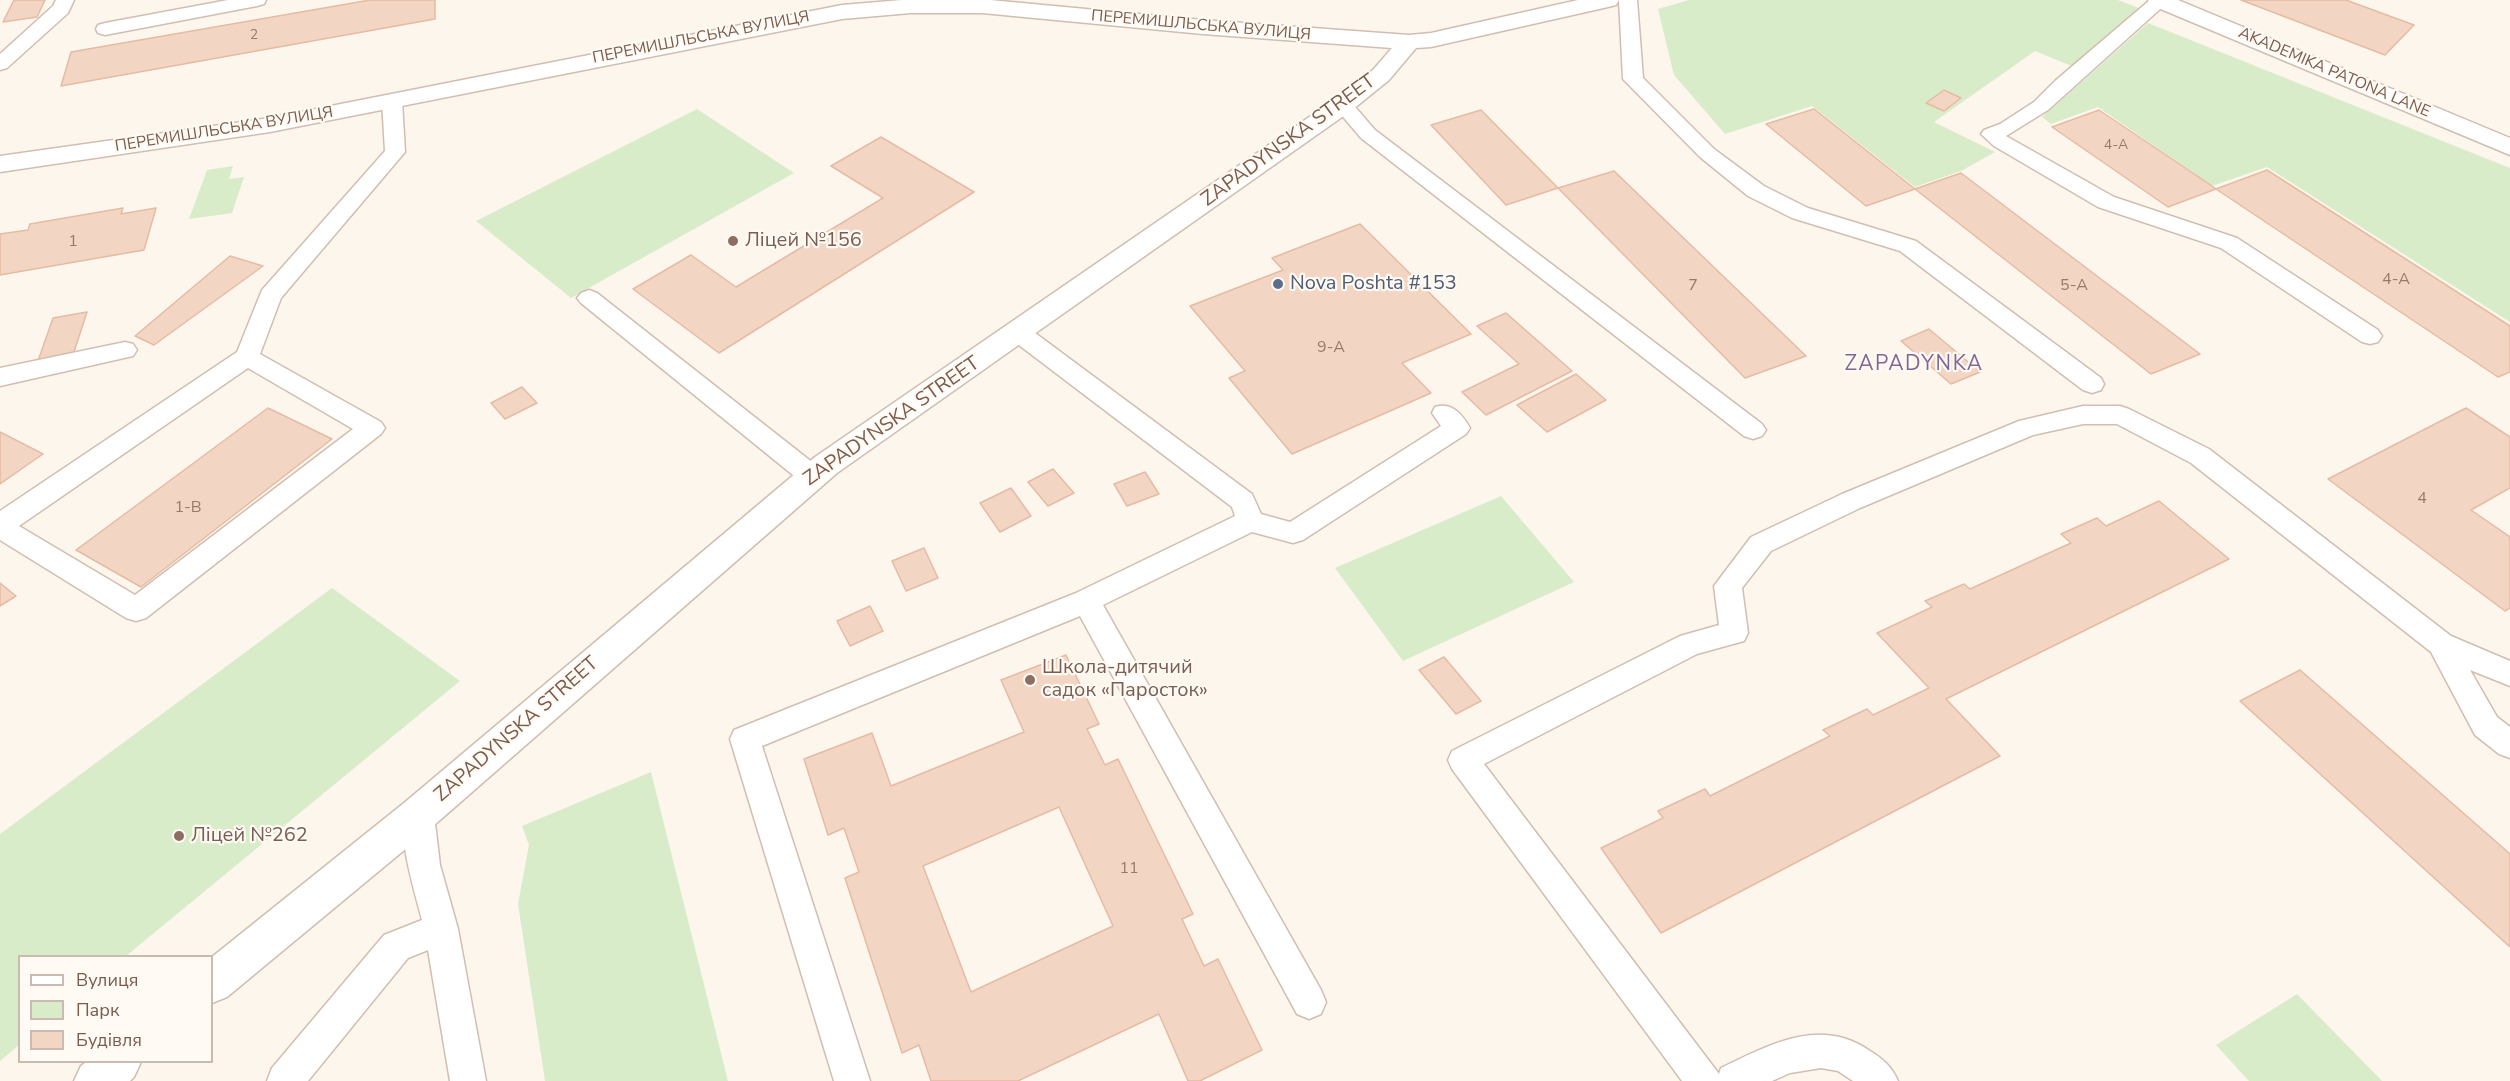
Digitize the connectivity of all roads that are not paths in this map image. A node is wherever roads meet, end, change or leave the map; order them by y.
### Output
1 (65, 0) edge
2 (257, 0) edge
3 (1608, 0) edge
4 (1628, 0) edge
5 (2159, 0) edge
6 (983, 3) edge
7 (105, 29) dead end
8 (1409, 42) junction
9 (0, 64) edge
10 (392, 100) junction
11 (1343, 105) junction
12 (2510, 147) edge
13 (0, 164) edge
14 (589, 298) dead end
15 (1020, 333) junction
16 (2370, 336) dead end
17 (125, 350) dead end
18 (247, 357) junction
19 (0, 377) edge
20 (2092, 384) dead end
21 (1444, 413) dead end
22 (1753, 430) dead end
23 (813, 477) junction
24 (1250, 521) junction
25 (0, 526) edge
26 (1086, 601) junction
27 (2441, 644) junction
28 (2510, 674) edge
29 (2510, 745) edge
30 (418, 815) junction
31 (441, 929) junction
32 (213, 982) edge
33 (1310, 1002) dead end
34 (117, 1063) edge
35 (96, 1081) edge
36 (285, 1081) edge
37 (468, 1081) edge
38 (852, 1081) edge
39 (1704, 1081) edge
40 (1734, 1081) edge
41 (1880, 1081) edge

1 - 9 lane
2 - 7 lane
3 - 8 street
4 - 20 lane
5 - 12 street, AKADEMIKA PATONA LANE
5 - 16 lane
6 - 8 street, ПЕРЕМИШЛЬСЬКА ВУЛИЦЯ
6 - 10 street, ПЕРЕМИШЛЬСЬКА ВУЛИЦЯ
8 - 11 street, ZAPADYNSKA STREET
10 - 13 street, ПЕРЕМИШЛЬСЬКА ВУЛИЦЯ
10 - 18 lane
11 - 15 street, ZAPADYNSKA STREET
11 - 22 lane
14 - 23 lane
15 - 23 street, ZAPADYNSKA STREET
15 - 24 lane
17 - 19 lane
18 - 25 lane
18 - 25 lane
21 - 24 lane
23 - 30 street, ZAPADYNSKA STREET
24 - 26 lane
26 - 33 lane
26 - 38 lane
27 - 28 lane
27 - 29 lane
27 - 39 lane
30 - 31 lane
30 - 32 street, ZAPADYNSKA STREET
31 - 36 lane
31 - 37 lane
34 - 35 street
40 - 41 lane

